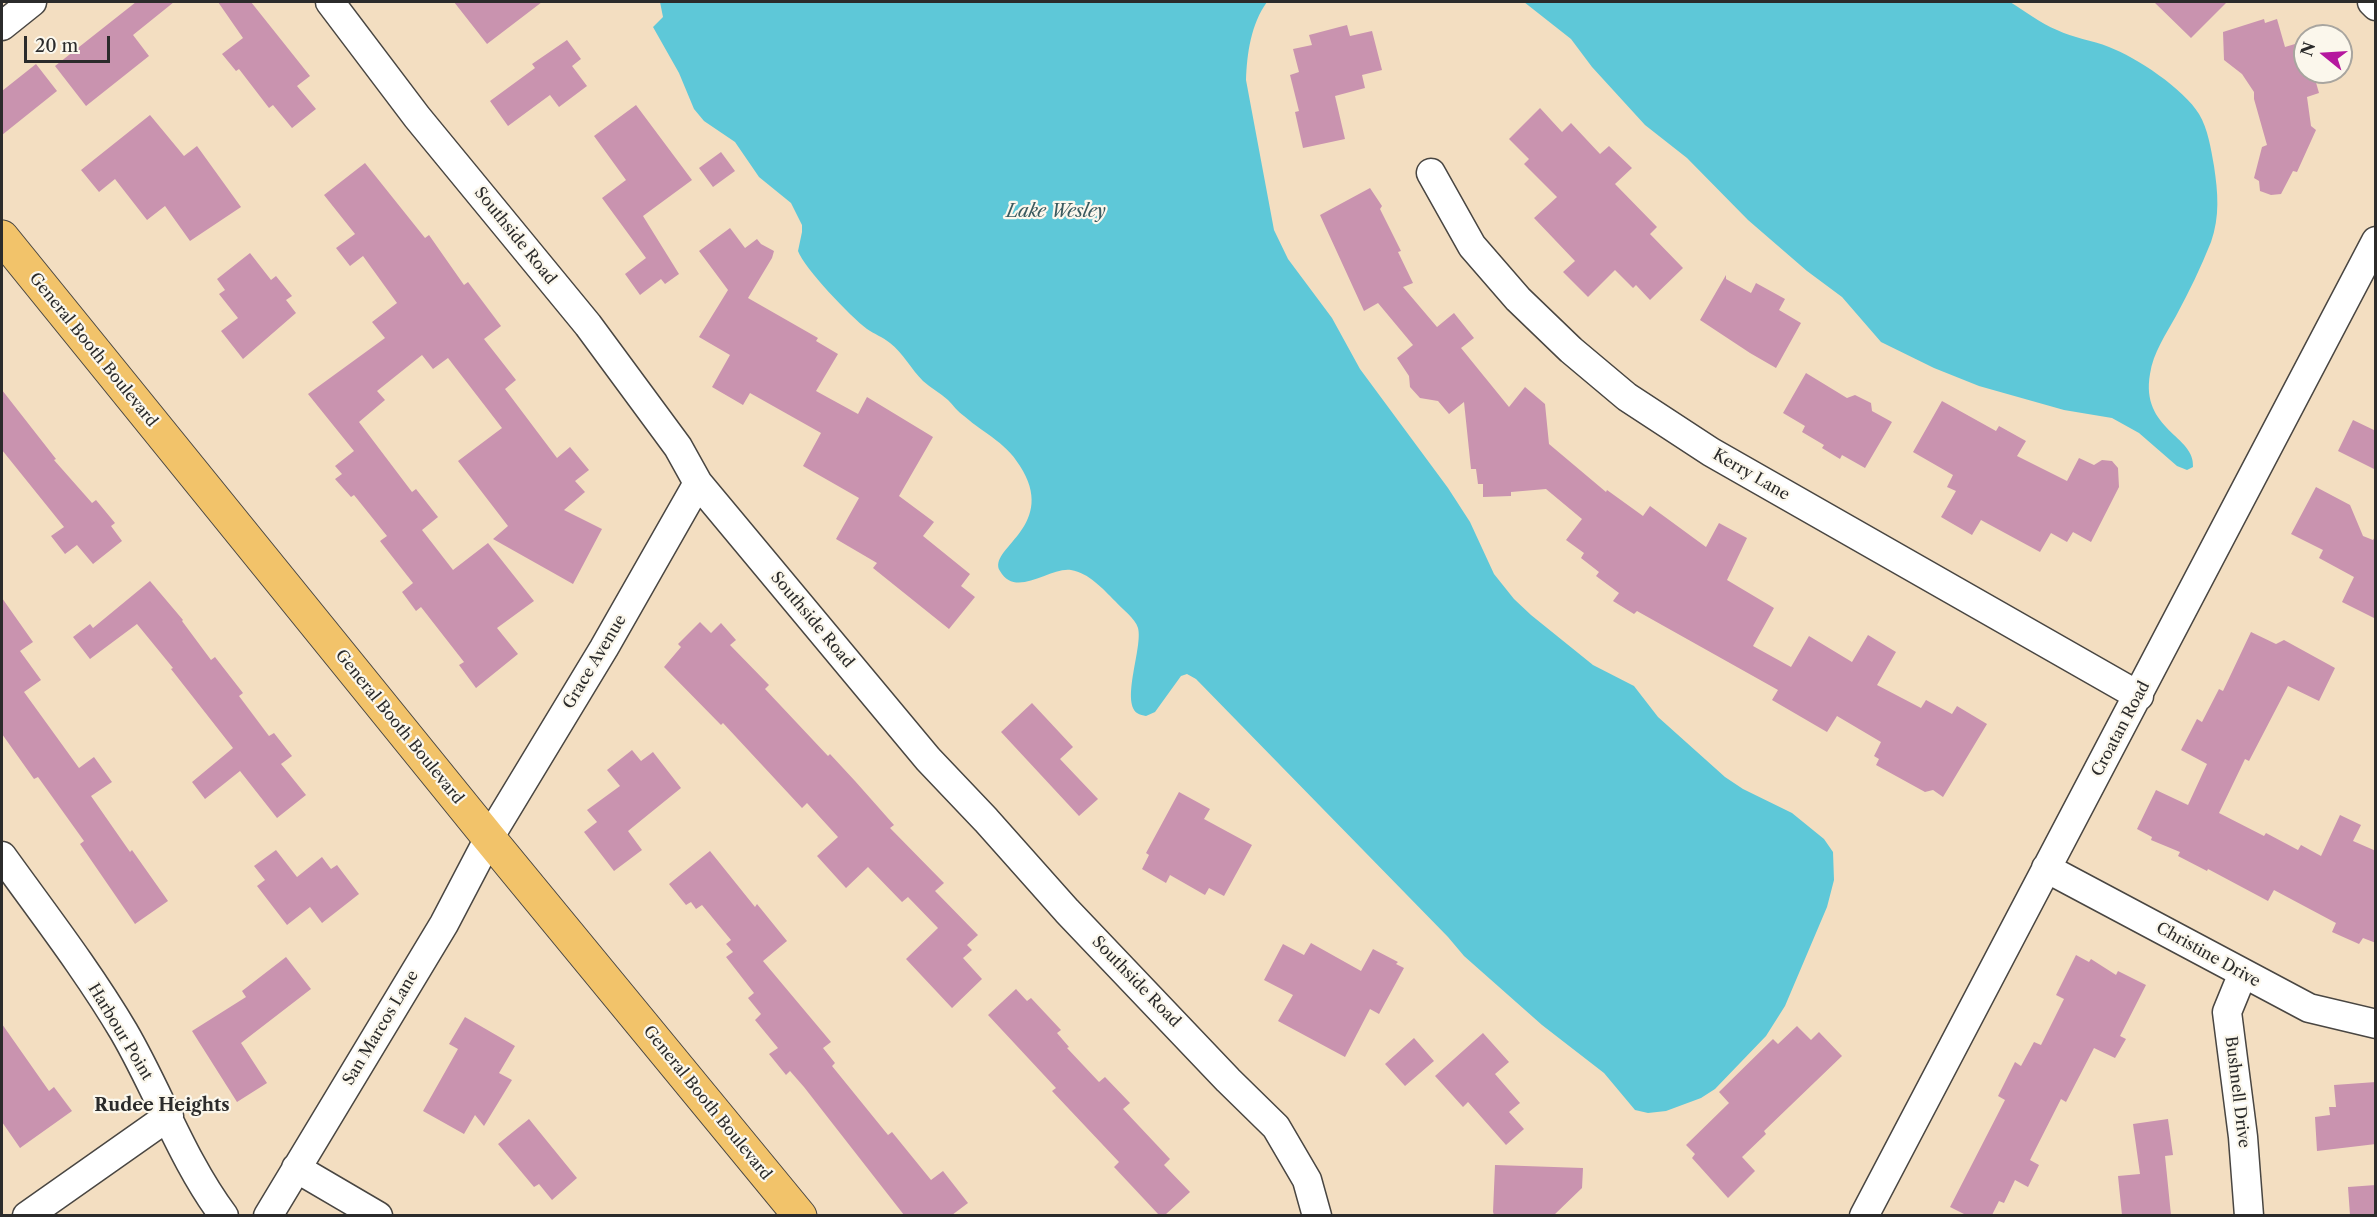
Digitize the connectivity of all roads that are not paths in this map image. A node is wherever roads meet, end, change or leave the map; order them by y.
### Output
1 (32, 2) edge
2 (330, 2) edge
3 (2372, 2) edge
4 (2376, 6) edge
5 (2, 26) edge
6 (1431, 173) dead end
7 (2, 237) edge
8 (2376, 241) edge
9 (698, 483) junction
10 (2139, 696) junction
11 (489, 838) junction
12 (2, 856) edge
13 (2046, 868) junction
14 (2243, 973) junction
15 (2376, 1024) edge
16 (169, 1116) junction
17 (296, 1168) junction
18 (27, 1215) edge
19 (224, 1215) edge
20 (268, 1215) edge
21 (378, 1215) edge
22 (800, 1215) edge
23 (1317, 1215) edge
24 (1864, 1215) edge
25 (2249, 1215) edge

1 - 5 street
2 - 9 street, Southside Road
3 - 4 street
6 - 10 street, Kerry Lane
7 - 11 highway, General Booth Boulevard
8 - 10 street, Croatan Road
9 - 11 street, Grace Avenue
9 - 23 street, Southside Road
10 - 13 street, Croatan Road
11 - 17 street, San Marcos Lane
11 - 22 highway, General Booth Boulevard
12 - 16 street, Harbour Point
13 - 14 street, Christine Drive
13 - 24 street, Croatan Road
14 - 15 street, Christine Drive
14 - 25 street, Bushnell Drive
16 - 18 street
16 - 19 street, Harbour Point
17 - 20 street, San Marcos Lane
17 - 21 street

